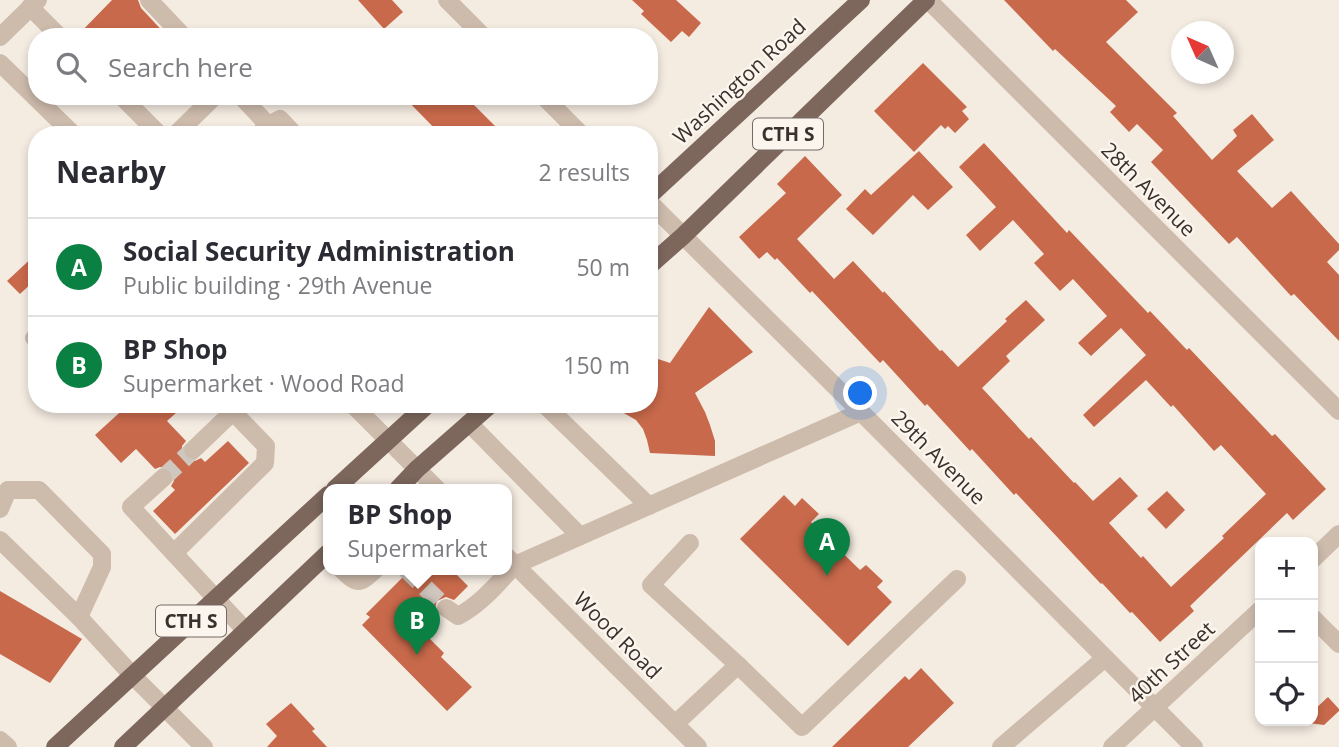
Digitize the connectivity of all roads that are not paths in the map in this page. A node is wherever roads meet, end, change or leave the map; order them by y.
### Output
1 (149, 0) edge
2 (447, 0) edge
3 (861, 0) edge
4 (927, 0) edge
5 (34, 4) edge
6 (53, 28) edge
7 (175, 28) edge
8 (475, 28) edge
9 (0, 37) edge
10 (0, 62) edge
11 (28, 90) edge
12 (44, 105) edge
13 (130, 105) edge
14 (206, 105) edge
15 (247, 105) edge
16 (552, 105) edge
17 (65, 126) edge
18 (151, 126) edge
19 (184, 126) edge
20 (260, 126) edge
21 (270, 126) edge
22 (286, 126) edge
23 (573, 126) edge
24 (658, 188) edge
25 (658, 211) edge
26 (683, 236) junction
27 (658, 258) edge
28 (1339, 411) edge
29 (862, 412) junction
30 (232, 413) edge
31 (241, 413) edge
32 (362, 413) edge
33 (418, 413) edge
34 (481, 413) edge
35 (553, 413) edge
36 (469, 424) junction
37 (390, 440) junction
38 (193, 450) tunnel mouth
39 (417, 469) junction
40 (163, 478) tunnel mouth
41 (341, 484) edge
42 (402, 484) edge
43 (433, 484) edge
44 (4, 485) edge
45 (323, 500) edge
46 (649, 506) junction
47 (0, 509) edge
48 (1339, 534) edge
49 (580, 536) junction
50 (0, 540) edge
51 (690, 543) dead end
52 (174, 553) junction
53 (1318, 554) edge
54 (323, 558) edge
55 (512, 560) edge
56 (512, 561) edge
57 (347, 575) edge
58 (369, 575) edge
59 (501, 575) edge
60 (957, 579) dead end
61 (216, 598) junction
62 (446, 608) dead end
63 (1255, 615) edge
64 (79, 617) junction
65 (1318, 623) edge
66 (246, 631) junction
67 (1339, 644) edge
68 (1105, 658) junction
69 (738, 665) junction
70 (132, 675) junction
71 (165, 708) junction
72 (1155, 708) junction
73 (675, 724) junction
74 (0, 740) edge
75 (8, 747) edge
76 (55, 747) edge
77 (123, 747) edge
78 (204, 747) edge
79 (698, 747) edge
80 (1000, 747) edge
81 (1112, 747) edge
82 (1194, 747) edge

1 - 7 street
2 - 8 street
3 - 24 main road, Washington Road / CTH S
4 - 26 main road, CTH S
4 - 28 street, 28th Avenue
5 - 6 street
5 - 9 street
10 - 11 street
12 - 17 street
13 - 18 street
14 - 19 street
15 - 20 street
16 - 23 street
21 - 22 street
25 - 26 street, 29th Avenue
26 - 27 main road, CTH S
26 - 29 street, 29th Avenue
29 - 46 street
29 - 68 street, 29th Avenue
30 - 38 street
31 - 52 street
32 - 37 street
33 - 37 main road
34 - 36 main road
35 - 46 street
36 - 39 main road
36 - 49 street
37 - 39 street
37 - 41 main road
39 - 42 main road
39 - 43 street
40 - 52 street
44 - 47 street
44 - 64 street
45 - 61 main road, CTH S
46 - 49 street
48 - 53 street
49 - 55 street
50 - 64 street
51 - 69 street
52 - 61 street
54 - 66 main road, CTH S
56 - 73 street, Wood Road
57 - 58 street
59 - 62 street
60 - 69 street
61 - 66 street
61 - 70 main road, CTH S
63 - 72 street, 40th Street
64 - 70 street
65 - 67 street
66 - 71 main road, CTH S
68 - 72 street, 29th Avenue
68 - 80 street
69 - 73 street
70 - 71 street
70 - 76 main road, CTH S
71 - 77 main road, CTH S
71 - 78 street
72 - 81 street, 40th Street
72 - 82 street, 29th Avenue
73 - 79 street, Wood Road
74 - 75 street

